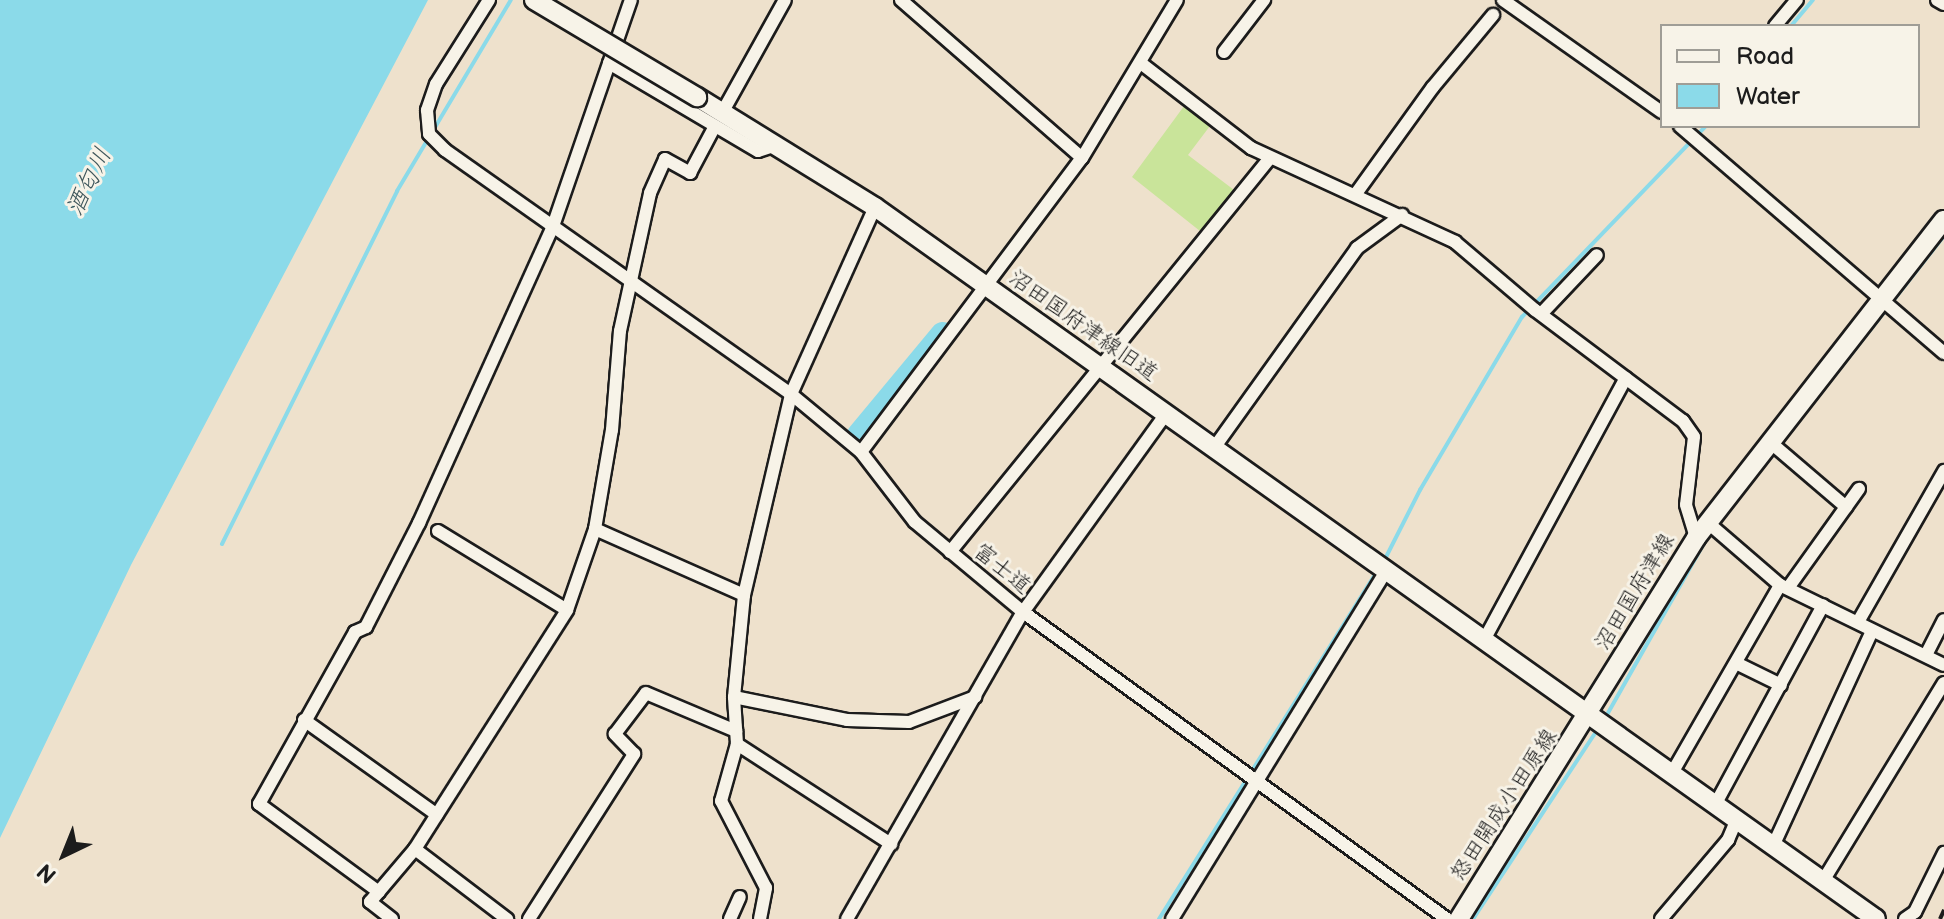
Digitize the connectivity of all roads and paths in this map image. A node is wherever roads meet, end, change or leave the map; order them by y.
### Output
1 (489, 0) edge
2 (534, 0) edge
3 (631, 0) edge
4 (785, 0) edge
5 (901, 0) edge
6 (1177, 0) edge
7 (1264, 0) edge
8 (1503, 0) edge
9 (1797, 0) edge
10 (1937, 0) edge
11 (1944, 4) edge
12 (1493, 15) dead end
13 (1777, 24) edge
14 (1224, 52) dead end
15 (609, 63) junction
16 (1142, 64) junction
17 (1660, 111) edge
18 (719, 119) junction
19 (1691, 132) edge
20 (1082, 158) junction
21 (1270, 158) junction
22 (1355, 195) junction
23 (875, 207) junction
24 (1402, 215) junction
25 (1944, 220) edge
26 (552, 229) junction
27 (1597, 255) dead end
28 (632, 285) junction
29 (986, 287) junction
30 (1882, 299) junction
31 (1535, 310) junction
32 (1944, 353) edge
33 (1100, 368) junction
34 (1626, 378) junction
35 (791, 394) junction
36 (1166, 414) junction
37 (1770, 442) junction
38 (1214, 448) junction
39 (861, 452) junction
40 (1944, 471) edge
41 (1859, 489) dead end
42 (1846, 507) junction
43 (1707, 522) junction
44 (595, 529) junction
45 (438, 531) dead end
46 (1696, 538) junction
47 (950, 552) junction
48 (1381, 566) junction
49 (1784, 587) junction
50 (744, 595) junction
51 (1823, 605) junction
52 (567, 610) junction
53 (1023, 612) junction
54 (1944, 620) edge
55 (1858, 622) junction
56 (1872, 631) junction
57 (1483, 642) junction
58 (1926, 655) junction
59 (1736, 663) junction
60 (1944, 665) edge
61 (1944, 683) edge
62 (1781, 685) junction
63 (734, 697) junction
64 (975, 697) junction
65 (1589, 716) junction
66 (304, 720) junction
67 (737, 737) junction
68 (1672, 773) junction
69 (1253, 776) junction
70 (1715, 805) junction
71 (437, 815) junction
72 (1737, 819) junction
73 (891, 844) junction
74 (1774, 844) junction
75 (415, 849) junction
76 (1944, 853) edge
77 (1823, 881) junction
78 (379, 892) junction
79 (740, 897) dead end
80 (392, 919) edge
81 (507, 919) edge
82 (529, 919) edge
83 (730, 919) edge
84 (760, 919) edge
85 (847, 919) edge
86 (1172, 919) edge
87 (1447, 919) edge
88 (1459, 919) edge
89 (1661, 919) edge
90 (1876, 919) edge
91 (1905, 919) edge

1 - 26 street, 富士道
2 - 18 street, 沼田国府津線旧道, bridge
3 - 15 street
4 - 18 street
5 - 20 street
6 - 16 street
7 - 14 street
8 - 17 street
9 - 13 street
10 - 11 street
12 - 22 street
15 - 18 street
15 - 26 street
16 - 20 street
16 - 21 street
18 - 23 street, 沼田国府津線旧道
18 - 28 street
19 - 30 street
20 - 29 street
21 - 22 street
21 - 33 street
22 - 24 street
23 - 29 street, 沼田国府津線旧道
23 - 35 street
24 - 31 street
24 - 38 street
25 - 30 street, 沼田国府津線
26 - 28 street, 富士道
26 - 66 street
27 - 31 street
28 - 35 street, 富士道
28 - 44 street
29 - 33 street, 沼田国府津線旧道
29 - 39 street
30 - 32 street
30 - 37 street, 沼田国府津線
31 - 34 street
33 - 36 street, 沼田国府津線旧道
33 - 47 street
34 - 46 street
34 - 57 street
35 - 39 street, 富士道
35 - 50 street
36 - 38 street, 沼田国府津線旧道
36 - 53 street
37 - 42 street
37 - 43 street, 沼田国府津線
38 - 48 street, 沼田国府津線旧道
39 - 47 street, 富士道
40 - 55 street
41 - 42 street
42 - 49 street
43 - 46 street, 沼田国府津線
43 - 49 street
44 - 50 street
44 - 52 street
45 - 52 street
46 - 65 street, 沼田国府津線
47 - 53 street, 富士道
48 - 57 street, 沼田国府津線旧道
48 - 69 street
49 - 51 street
49 - 59 street
50 - 63 street
51 - 55 street
51 - 62 street
52 - 71 street
53 - 64 street
53 - 69 street, 富士道
54 - 58 street
55 - 56 street
56 - 58 street
56 - 74 street
57 - 65 street, 沼田国府津線旧道
58 - 60 street
59 - 62 street
59 - 68 street
61 - 77 street
62 - 70 street
63 - 64 street
63 - 67 street
64 - 73 street
65 - 68 street
65 - 88 street, 怒田開成小田原線
66 - 71 street
66 - 78 street
67 - 73 street
67 - 82 street
67 - 84 street
68 - 70 street
69 - 86 street
69 - 87 street, 富士道
70 - 72 street
71 - 75 street
72 - 74 street
72 - 89 street
73 - 85 street
74 - 77 street
75 - 78 street
75 - 81 street
76 - 91 street
77 - 90 street
78 - 80 street
79 - 83 street

